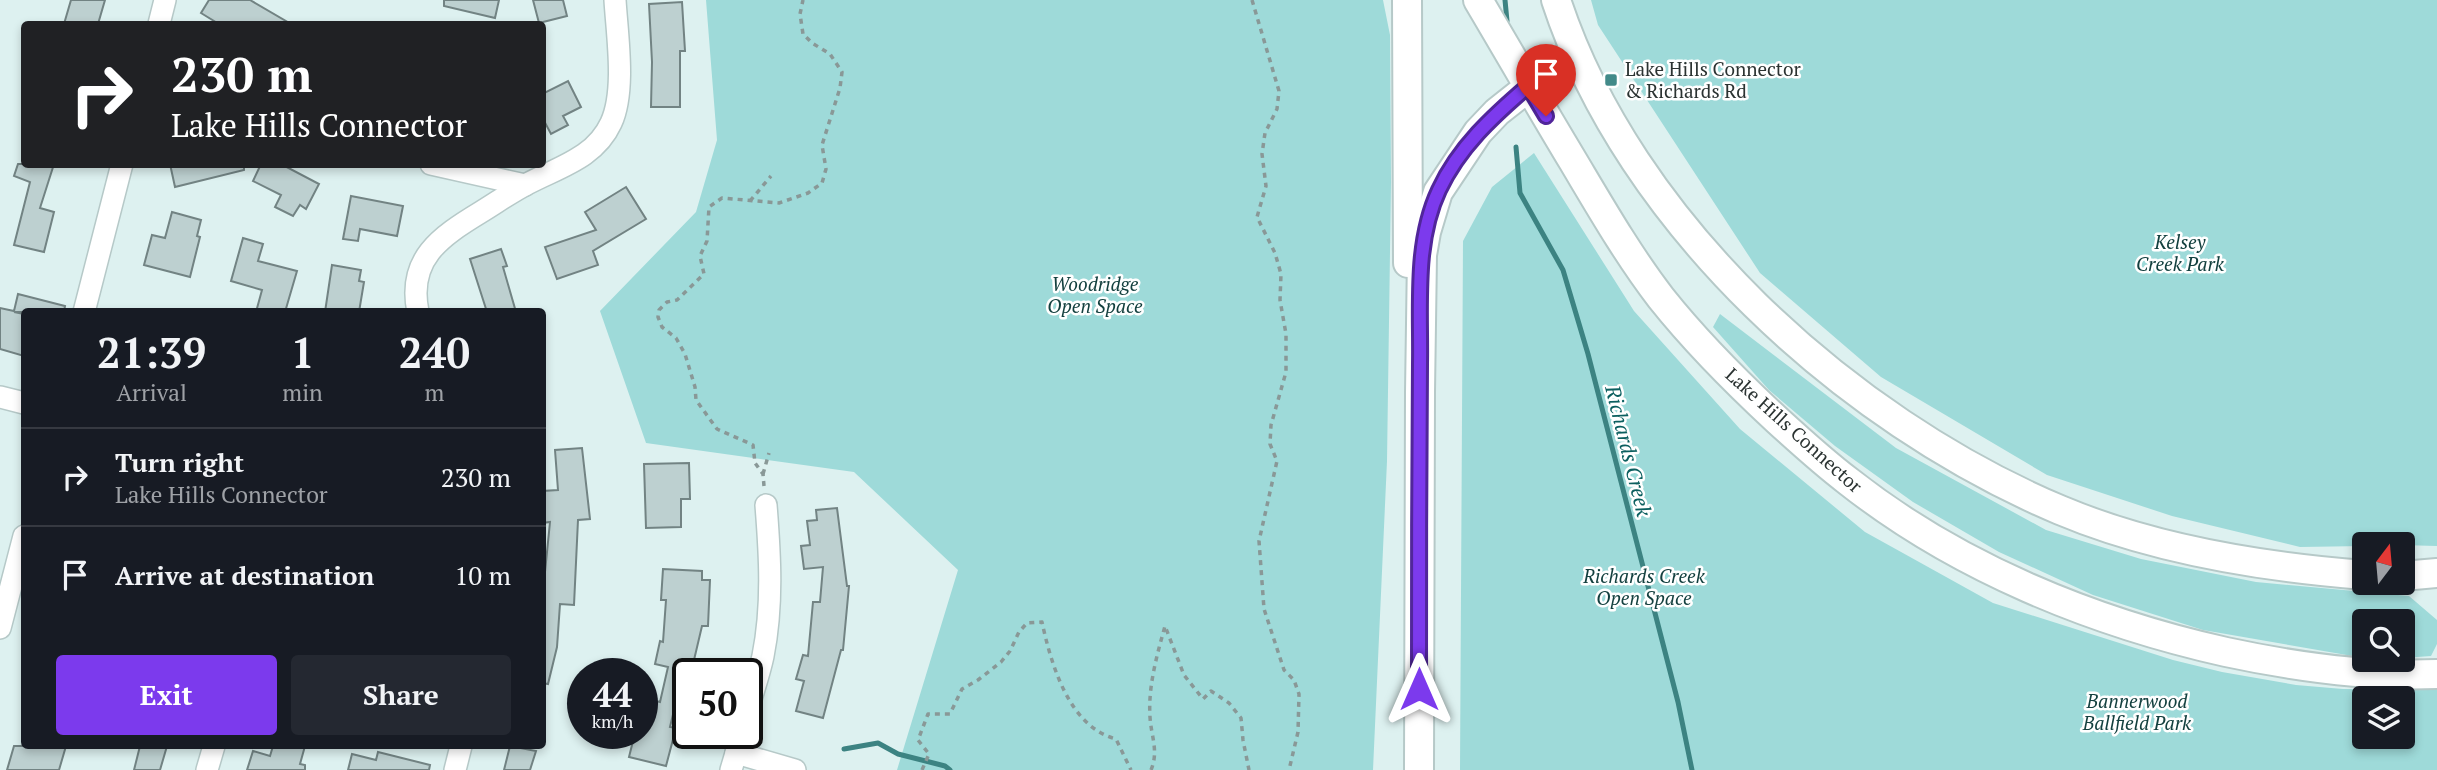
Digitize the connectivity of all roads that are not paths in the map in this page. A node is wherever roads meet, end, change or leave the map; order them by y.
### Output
1 (165, 0) edge
2 (615, 0) edge
3 (1407, 0) edge
4 (1478, 0) edge
5 (1556, 0) edge
6 (160, 21) edge
7 (1574, 51) junction
8 (1528, 86) junction
9 (121, 168) edge
10 (449, 168) edge
11 (525, 185) junction
12 (85, 308) edge
13 (417, 308) edge
14 (1420, 392) junction
15 (0, 397) edge
16 (21, 402) edge
17 (766, 505) road end
18 (21, 548) edge
19 (2437, 573) edge
20 (2352, 574) edge
21 (2415, 575) edge
22 (0, 628) edge
23 (762, 658) edge
24 (2437, 674) edge
25 (213, 749) edge
26 (460, 749) edge
27 (736, 752) edge
28 (207, 770) edge
29 (455, 770) edge
30 (795, 770) edge
31 (1419, 770) edge

1 - 6 street
2 - 11 street
3 - 14 main road
4 - 8 main road, Lake Hills Connector
5 - 7 main road
7 - 8 main road
7 - 20 main road
8 - 14 main road
8 - 24 main road, Lake Hills Connector
9 - 12 street
10 - 11 street
11 - 13 street
14 - 31 main road
15 - 16 street
17 - 23 street
18 - 22 street
19 - 21 main road
25 - 28 street
26 - 29 street
27 - 30 street

